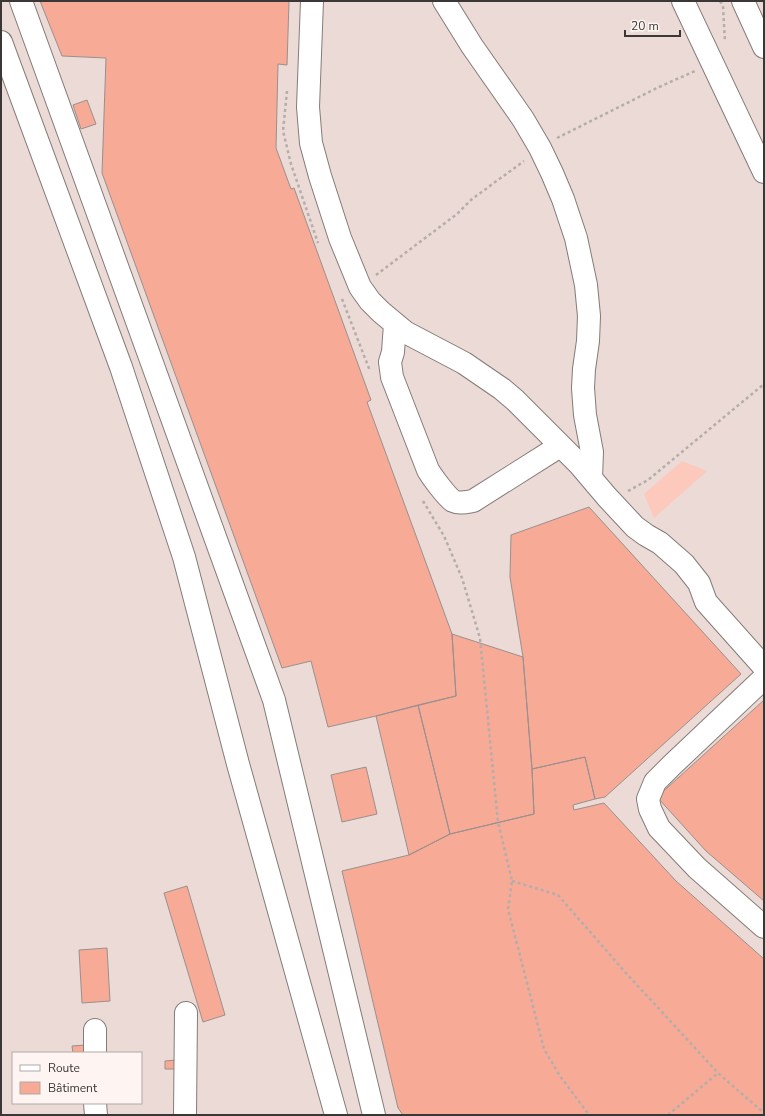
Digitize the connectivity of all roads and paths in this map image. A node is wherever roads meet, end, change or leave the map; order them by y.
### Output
1 (21, 1) edge
2 (312, 1) edge
3 (444, 1) edge
4 (683, 1) edge
5 (742, 1) edge
6 (1, 42) edge
7 (764, 47) edge
8 (764, 172) edge
9 (395, 324) junction
10 (764, 384) edge
11 (560, 446) junction
12 (591, 478) junction
13 (607, 497) junction
14 (764, 666) edge
15 (764, 678) edge
16 (764, 927) edge
17 (186, 1013) dead end
18 (95, 1030) dead end
19 (95, 1052) edge
20 (718, 1073) junction
21 (96, 1104) edge
22 (764, 1113) edge
23 (96, 1115) edge
24 (186, 1115) edge
25 (336, 1115) edge
26 (374, 1115) edge
27 (589, 1115) edge
28 (668, 1115) edge

1 - 26 street
2 - 9 street
3 - 12 street
4 - 8 street
5 - 7 street
6 - 25 street
9 - 11 street
9 - 11 street
10 - 13 path
11 - 12 street
12 - 13 street
13 - 14 street
15 - 16 street
17 - 24 street
18 - 19 street
20 - 22 path
20 - 27 path
20 - 28 path
21 - 23 street

